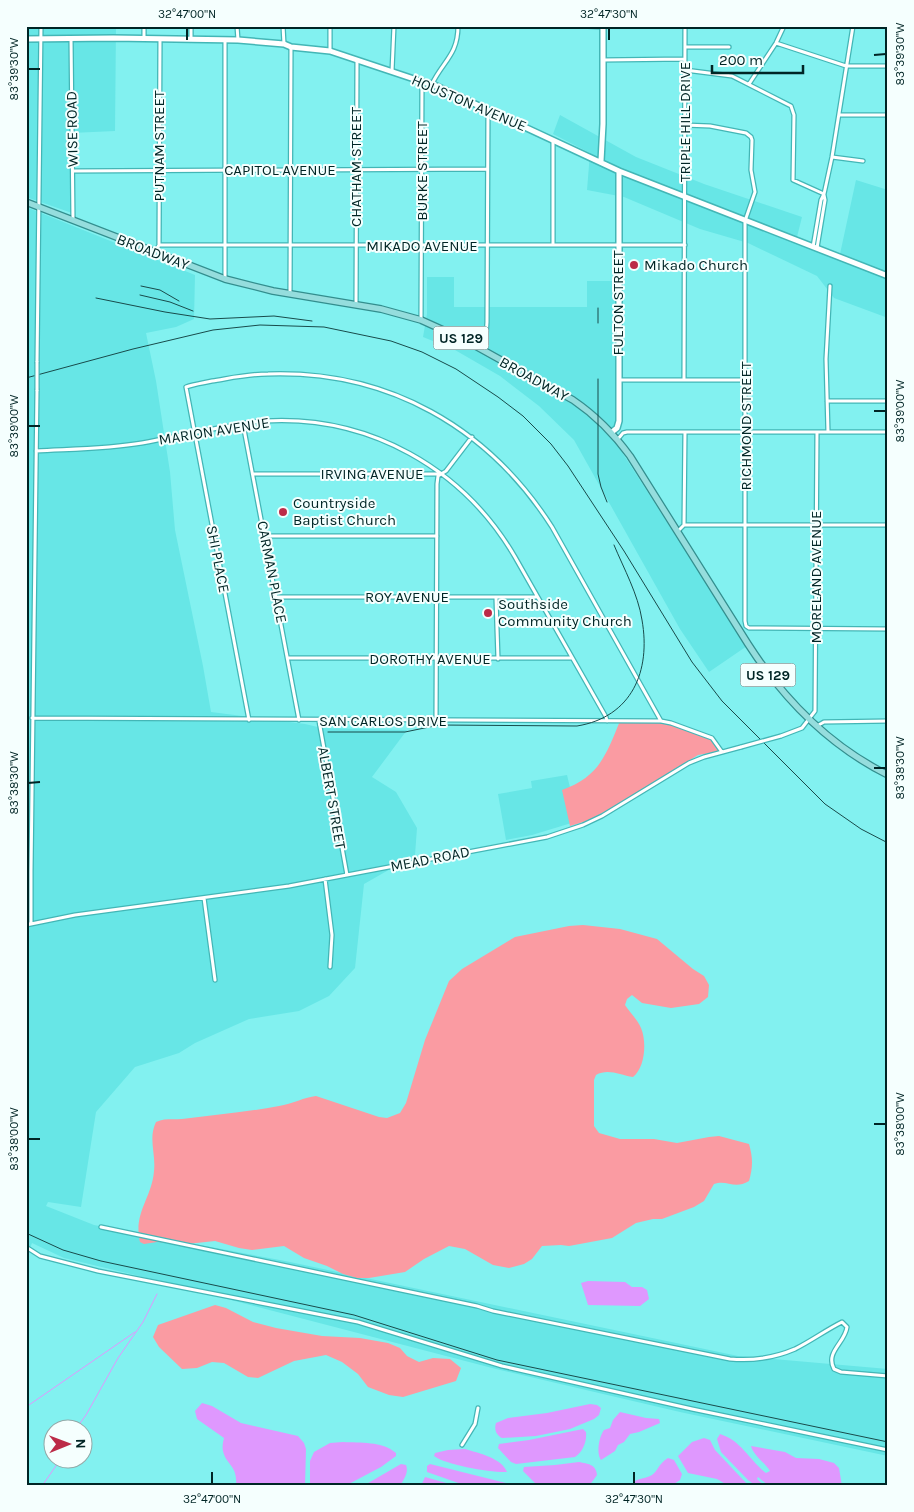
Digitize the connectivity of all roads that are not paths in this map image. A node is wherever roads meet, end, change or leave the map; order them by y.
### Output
1 (41, 26) edge
2 (144, 26) edge
3 (191, 26) edge
4 (238, 26) edge
5 (283, 26) edge
6 (330, 26) edge
7 (394, 26) edge
8 (458, 26) edge
9 (583, 26) edge
10 (685, 26) edge
11 (784, 26) edge
12 (853, 26) edge
13 (604, 27) edge
14 (71, 38) junction
15 (26, 39) edge
16 (41, 39) junction
17 (144, 39) junction
18 (160, 40) junction
19 (191, 40) junction
20 (238, 40) junction
21 (225, 41) junction
22 (776, 43) junction
23 (284, 44) junction
24 (291, 47) junction
25 (729, 47) dead end
26 (685, 48) junction
27 (330, 51) junction
28 (685, 59) junction
29 (357, 60) junction
30 (603, 60) junction
31 (846, 66) junction
32 (888, 66) edge
33 (685, 70) junction
34 (392, 71) junction
35 (422, 81) junction
36 (432, 84) junction
37 (750, 84) junction
38 (488, 109) junction
39 (839, 115) junction
40 (888, 115) edge
41 (684, 125) junction
42 (554, 140) junction
43 (832, 156) junction
44 (600, 161) junction
45 (863, 162) dead end
46 (290, 169) junction
47 (422, 169) junction
48 (487, 169) junction
49 (73, 170) junction
50 (159, 170) junction
51 (226, 170) junction
52 (356, 170) junction
53 (619, 170) junction
54 (824, 194) junction
55 (684, 197) junction
56 (26, 202) edge
57 (38, 207) junction
58 (72, 221) junction
59 (745, 221) junction
60 (158, 245) junction
61 (422, 245) junction
62 (487, 245) junction
63 (553, 245) junction
64 (684, 245) junction
65 (226, 246) junction
66 (291, 246) junction
67 (356, 246) junction
68 (618, 246) junction
69 (815, 247) junction
70 (155, 252) junction
71 (888, 276) edge
72 (225, 279) junction
73 (830, 286) dead end
74 (290, 294) junction
75 (356, 305) junction
76 (421, 320) junction
77 (485, 351) junction
78 (618, 380) junction
79 (684, 380) junction
80 (746, 380) junction
81 (827, 401) junction
82 (888, 402) edge
83 (244, 424) junction
84 (612, 432) junction
85 (684, 432) junction
86 (746, 432) junction
87 (817, 432) junction
88 (828, 432) junction
89 (888, 432) edge
90 (194, 433) junction
91 (472, 437) junction
92 (618, 440) junction
93 (36, 450) junction
94 (253, 474) junction
95 (441, 474) junction
96 (684, 525) junction
97 (816, 525) junction
98 (888, 525) edge
99 (745, 526) junction
100 (677, 531) junction
101 (265, 536) junction
102 (437, 536) junction
103 (276, 597) junction
104 (436, 597) junction
105 (537, 597) junction
106 (496, 598) junction
107 (745, 621) junction
108 (736, 625) junction
109 (816, 628) junction
110 (888, 629) edge
111 (288, 658) junction
112 (436, 658) junction
113 (572, 658) junction
114 (498, 659) junction
115 (32, 718) junction
116 (808, 719) junction
117 (249, 720) junction
118 (299, 720) junction
119 (319, 721) junction
120 (436, 721) junction
121 (607, 721) junction
122 (661, 721) junction
123 (888, 721) edge
124 (816, 726) junction
125 (722, 752) junction
126 (888, 775) edge
127 (26, 778) edge
128 (32, 778) junction
129 (347, 875) junction
130 (325, 879) junction
131 (204, 898) junction
132 (32, 923) junction
133 (26, 925) edge
134 (330, 967) dead end
135 (215, 980) dead end
136 (101, 1227) dead end
137 (26, 1247) edge
138 (888, 1376) edge
139 (478, 1408) dead end
140 (462, 1445) dead end
141 (888, 1450) edge

1 - 16 street
2 - 17 street
3 - 19 street
4 - 20 street
5 - 23 street
6 - 27 street
7 - 34 street
8 - 36 street
9 - 13 street
10 - 26 street, TRIPLE HILL DRIVE
11 - 22 street
12 - 31 street
13 - 30 street
14 - 16 street, HOUSTON AVENUE
14 - 17 street, HOUSTON AVENUE
14 - 49 street, WISE ROAD
15 - 16 street, HOUSTON AVENUE
16 - 57 street
17 - 18 street, HOUSTON AVENUE
18 - 19 street, HOUSTON AVENUE
18 - 50 street, PUTNAM STREET
19 - 21 street, HOUSTON AVENUE
20 - 21 street, HOUSTON AVENUE
20 - 23 street, HOUSTON AVENUE
21 - 51 street
22 - 31 street
22 - 37 street
23 - 24 street, HOUSTON AVENUE
24 - 27 street, HOUSTON AVENUE
24 - 46 street
25 - 26 street, TRIPLE HILL DRIVE
26 - 28 street, TRIPLE HILL DRIVE
27 - 29 street, HOUSTON AVENUE
28 - 30 street
28 - 33 street, TRIPLE HILL DRIVE
29 - 34 street, HOUSTON AVENUE
29 - 52 street, CHATHAM STREET
30 - 44 street
31 - 32 street
31 - 39 street
33 - 37 street
33 - 41 street, TRIPLE HILL DRIVE
34 - 35 street, HOUSTON AVENUE
35 - 36 street, HOUSTON AVENUE
35 - 47 street, BURKE STREET
36 - 38 street, HOUSTON AVENUE
37 - 54 street
38 - 42 street, HOUSTON AVENUE
38 - 48 street
39 - 40 street
39 - 43 street
41 - 55 street, TRIPLE HILL DRIVE
41 - 59 street, RICHMOND STREET
42 - 44 street, HOUSTON AVENUE
42 - 63 street
43 - 45 street
43 - 54 street
44 - 53 street, HOUSTON AVENUE
46 - 51 street, CAPITOL AVENUE
46 - 52 street, CAPITOL AVENUE
46 - 66 street
47 - 48 street, CAPITOL AVENUE
47 - 52 street, CAPITOL AVENUE
47 - 61 street, BURKE STREET
48 - 62 street
49 - 50 street, CAPITOL AVENUE
49 - 58 street, WISE ROAD
50 - 51 street, CAPITOL AVENUE
50 - 60 street, PUTNAM STREET
51 - 65 street
52 - 67 street, CHATHAM STREET
53 - 55 street, HOUSTON AVENUE
53 - 68 street, FULTON STREET
54 - 69 street
55 - 59 street, HOUSTON AVENUE
55 - 64 street, TRIPLE HILL DRIVE
56 - 57 main road, BROADWAY / US 129
57 - 58 main road, BROADWAY / US 129
57 - 93 street, bridge
58 - 70 main road, BROADWAY / US 129
59 - 69 street, HOUSTON AVENUE
59 - 80 street, RICHMOND STREET
60 - 65 street, MIKADO AVENUE
60 - 70 street, PUTNAM STREET
61 - 62 street, MIKADO AVENUE
61 - 67 street, MIKADO AVENUE
61 - 76 street, BURKE STREET
62 - 63 street, MIKADO AVENUE
62 - 77 street
63 - 68 street, MIKADO AVENUE
64 - 68 street, MIKADO AVENUE
64 - 79 street, TRIPLE HILL DRIVE
65 - 66 street, MIKADO AVENUE
65 - 72 street
66 - 67 street, MIKADO AVENUE
66 - 74 street
67 - 75 street, CHATHAM STREET
68 - 78 street, FULTON STREET
69 - 71 street, HOUSTON AVENUE
70 - 72 main road, BROADWAY / US 129
72 - 74 main road, BROADWAY / US 129
73 - 81 street
74 - 75 main road, BROADWAY / US 129
75 - 76 main road, BROADWAY / US 129
76 - 77 main road, BROADWAY / US 129
77 - 84 main road, BROADWAY / US 129
78 - 79 street
78 - 84 street, FULTON STREET
79 - 80 street
80 - 86 street, RICHMOND STREET
81 - 82 street
81 - 88 street
83 - 90 street, MARION AVENUE
83 - 94 street, CARMAN PLACE
83 - 95 street, MARION AVENUE
84 - 92 main road, BROADWAY / US 129
85 - 86 street
85 - 92 street
85 - 96 street
86 - 87 street
86 - 99 street, RICHMOND STREET
87 - 88 street
87 - 97 street, MORELAND AVENUE
88 - 89 street
90 - 91 street, SHI PLACE
90 - 93 street, MARION AVENUE
90 - 117 street, SHI PLACE
91 - 95 street, IRVING AVENUE
91 - 122 street
92 - 100 main road, BROADWAY / US 129
93 - 115 street
94 - 95 street, IRVING AVENUE
94 - 101 street, CARMAN PLACE
95 - 102 street
95 - 105 street, MARION AVENUE
96 - 99 street
96 - 100 street
97 - 98 street
97 - 99 street
97 - 109 street, MORELAND AVENUE
99 - 107 street, RICHMOND STREET
100 - 108 main road, BROADWAY / US 129
101 - 102 street
101 - 103 street, CARMAN PLACE
102 - 104 street
103 - 104 street, ROY AVENUE
103 - 111 street, CARMAN PLACE
104 - 106 street, ROY AVENUE
104 - 112 street
105 - 106 street, ROY AVENUE
105 - 113 street, MARION AVENUE
106 - 114 street
107 - 108 street
107 - 109 street
108 - 116 main road, BROADWAY / US 129
109 - 110 street
109 - 116 street, MORELAND AVENUE
111 - 112 street, DOROTHY AVENUE
111 - 118 street, CARMAN PLACE
112 - 114 street, DOROTHY AVENUE
112 - 120 street
113 - 114 street, DOROTHY AVENUE
113 - 121 street, MARION AVENUE
115 - 117 street, SAN CARLOS DRIVE
115 - 128 street
116 - 124 main road, BROADWAY / US 129
116 - 125 street, MEAD ROAD, bridge
117 - 118 street, SAN CARLOS DRIVE
118 - 119 street, SAN CARLOS DRIVE
119 - 120 street, SAN CARLOS DRIVE
119 - 129 street, ALBERT STREET
120 - 121 street, SAN CARLOS DRIVE
121 - 122 street, SAN CARLOS DRIVE
122 - 125 street, SAN CARLOS DRIVE
123 - 124 street
124 - 126 main road, BROADWAY / US 129
125 - 129 street, MEAD ROAD
127 - 128 street
128 - 132 street
129 - 130 street, MEAD ROAD
130 - 131 street, MEAD ROAD
130 - 134 street
131 - 132 street, MEAD ROAD
131 - 135 street
132 - 133 street, MEAD ROAD
136 - 138 street
137 - 141 street
139 - 140 street

